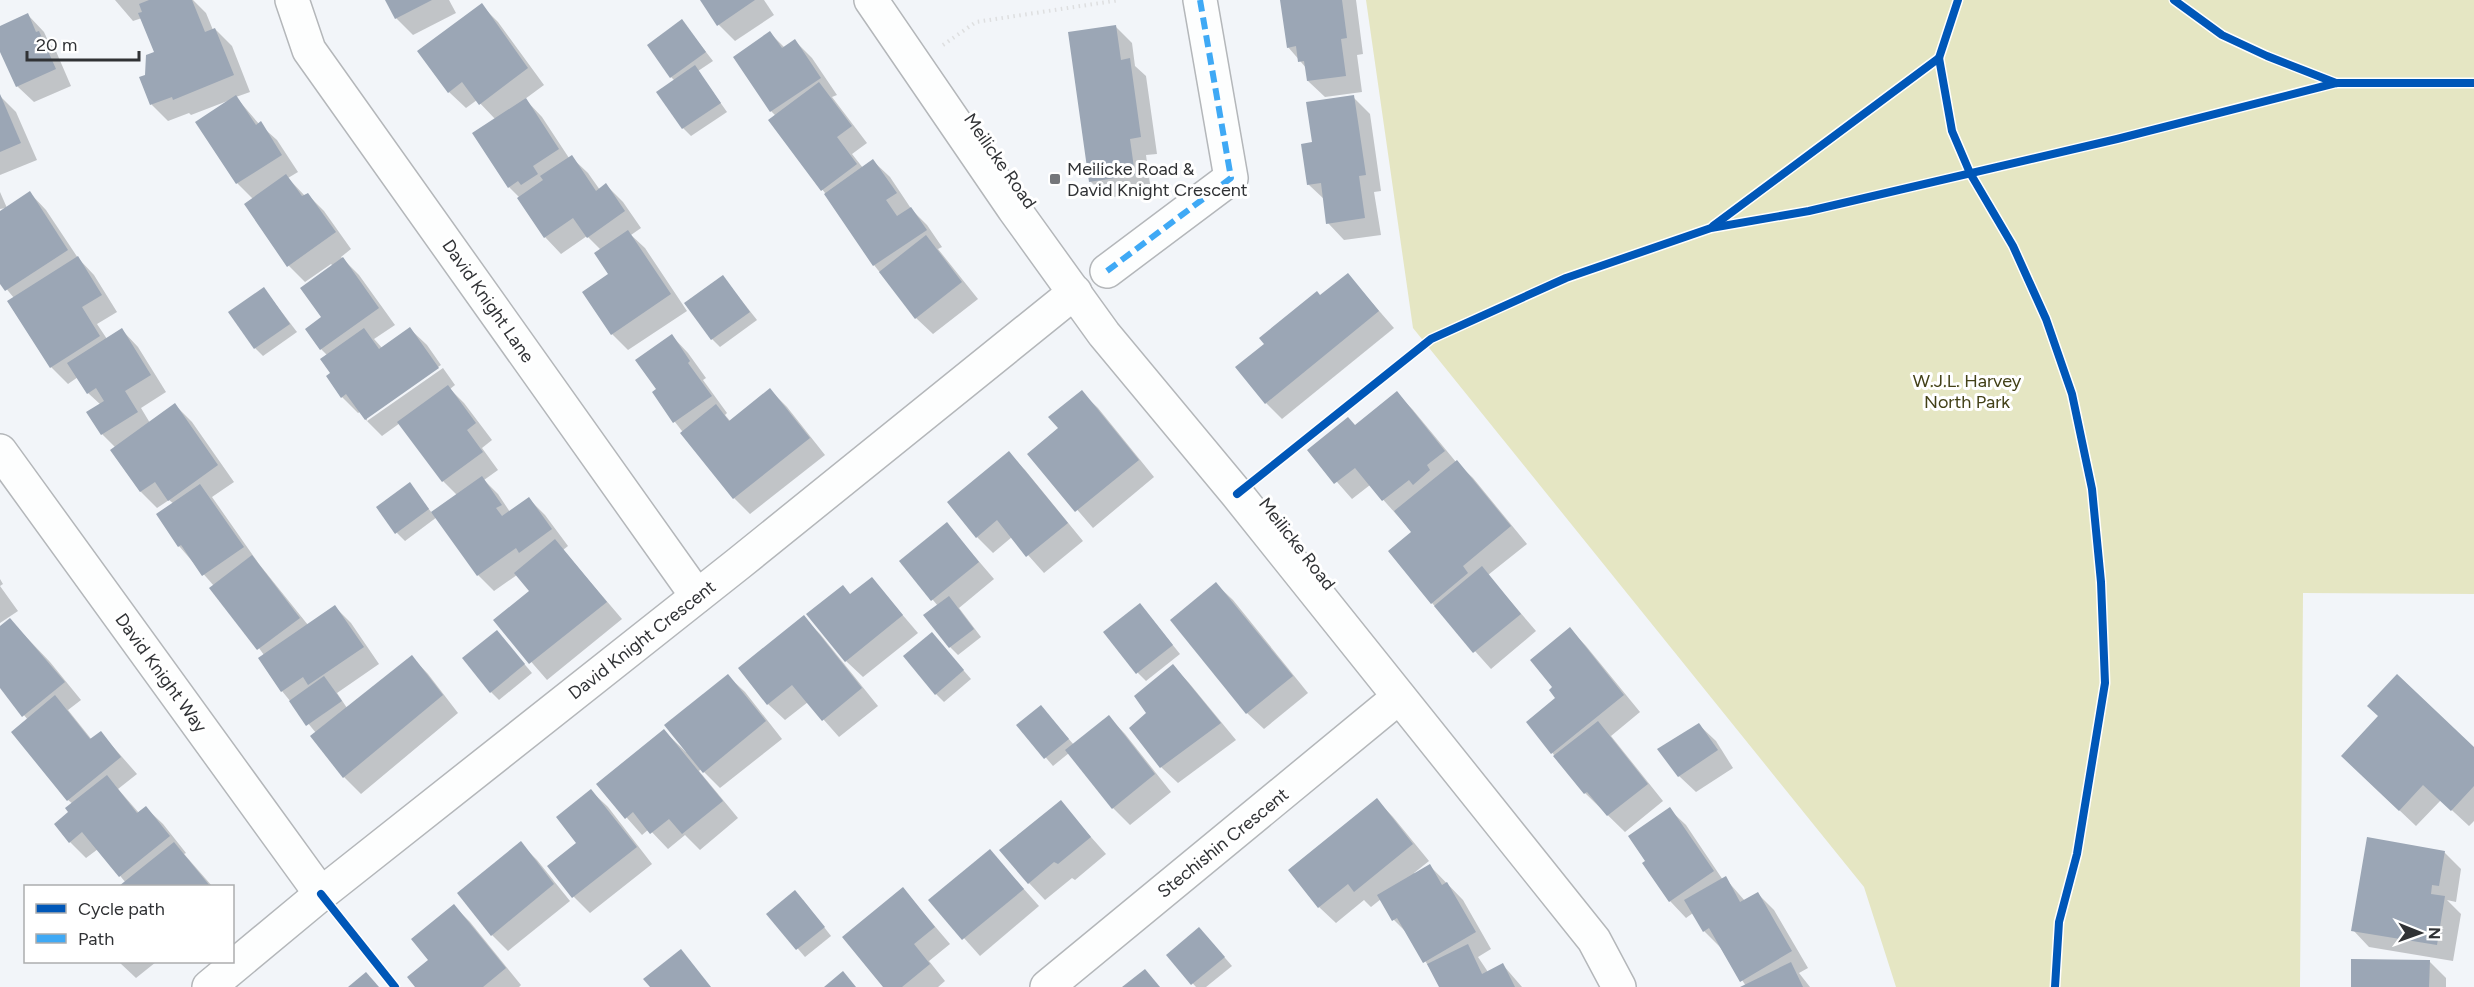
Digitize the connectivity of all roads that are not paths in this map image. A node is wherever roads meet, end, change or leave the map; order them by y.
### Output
1 (292, 0) edge
2 (871, 0) edge
3 (1200, 0) edge
4 (1107, 271) dead end
5 (1075, 292) junction
6 (0, 451) edge
7 (698, 596) junction
8 (1399, 697) junction
9 (321, 894) junction
10 (209, 987) edge
11 (1047, 987) edge
12 (1619, 987) edge

1 - 7 street, David Knight Lane
2 - 5 street, Meilicke Road
3 - 4 street
5 - 7 street, David Knight Crescent
5 - 8 street, Meilicke Road
6 - 9 street, David Knight Way
7 - 9 street, David Knight Crescent
8 - 11 street, Stechishin Crescent
8 - 12 street, Meilicke Road
9 - 10 street, David Knight Crescent

